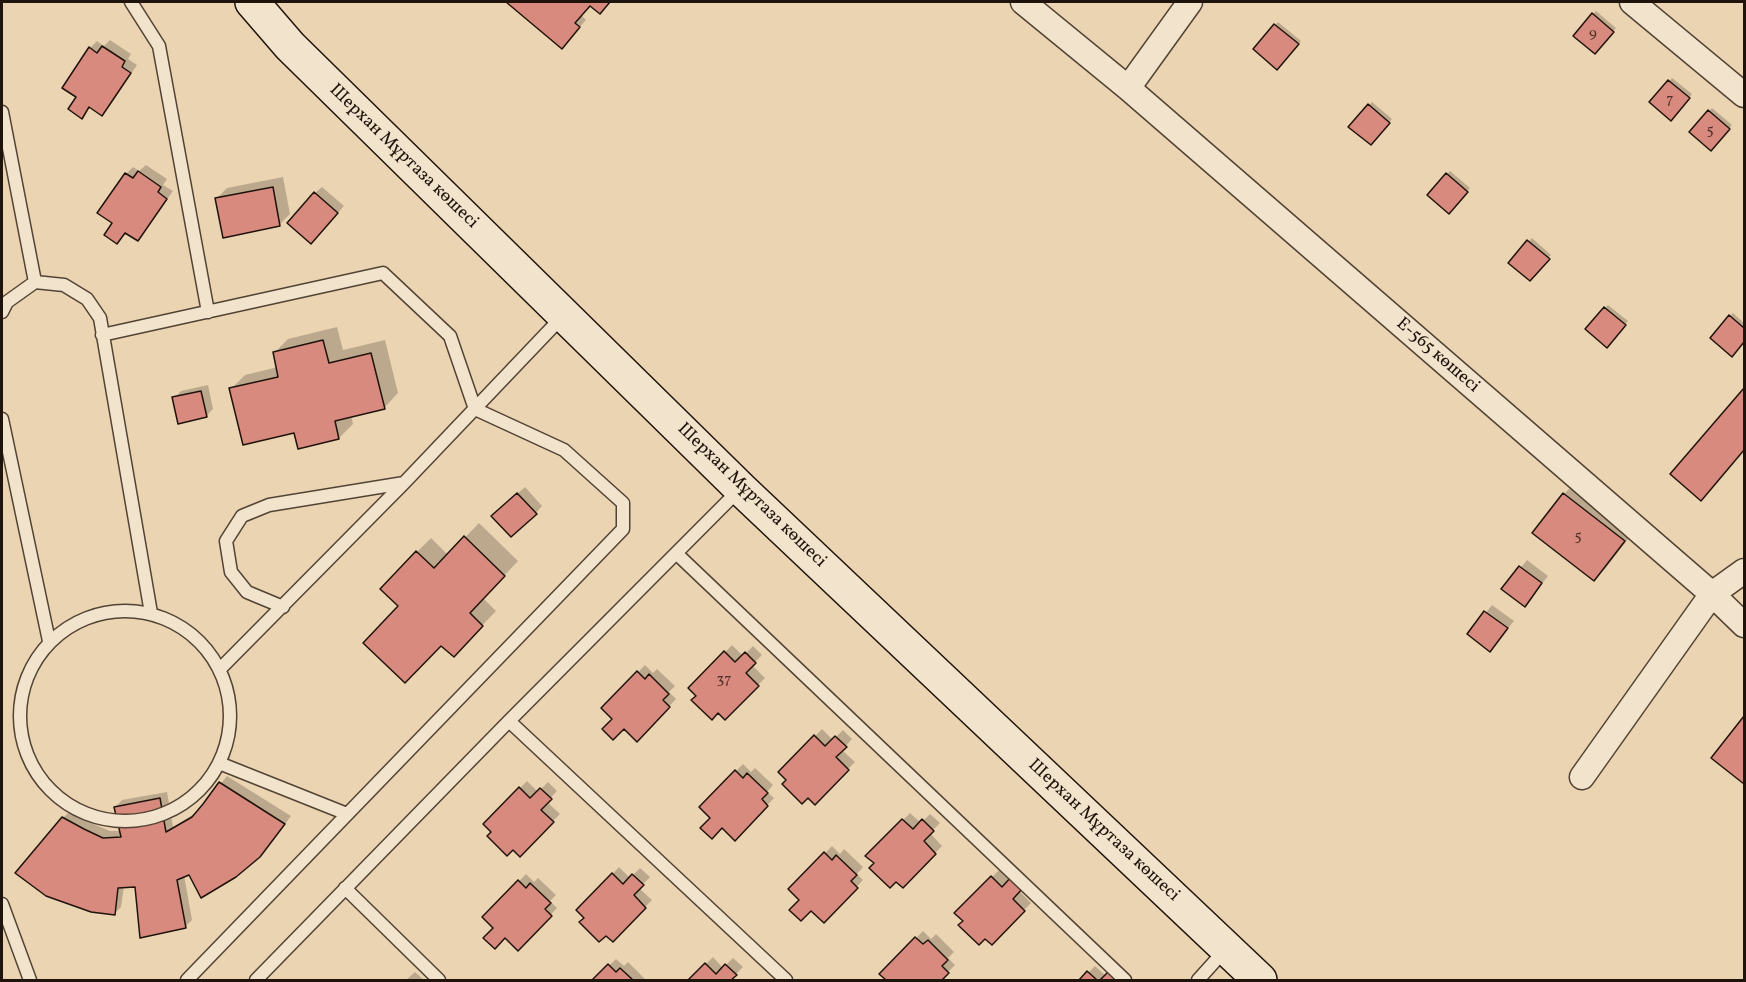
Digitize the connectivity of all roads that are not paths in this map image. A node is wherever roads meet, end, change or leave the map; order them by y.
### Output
1 (131, 2) edge
2 (252, 2) edge
3 (1023, 2) edge
4 (1190, 2) edge
5 (1632, 2) edge
6 (1128, 88) junction
7 (1744, 95) edge
8 (2, 112) edge
9 (35, 282) junction
10 (2, 312) edge
11 (208, 312) junction
12 (565, 315) junction
13 (102, 335) junction
14 (475, 409) junction
15 (2, 419) edge
16 (404, 483) junction
17 (741, 489) junction
18 (677, 554) junction
19 (1744, 571) edge
20 (1712, 594) junction
21 (283, 607) junction
22 (151, 613) junction
23 (1744, 625) edge
24 (50, 641) junction
25 (221, 668) junction
26 (509, 721) junction
27 (219, 763) junction
28 (1582, 777) dead end
29 (347, 814) junction
30 (345, 888) junction
31 (2, 904) edge
32 (1227, 948) junction
33 (30, 981) edge
34 (187, 981) edge
35 (256, 981) edge
36 (439, 981) edge
37 (786, 981) edge
38 (1125, 981) edge
39 (1198, 981) edge
40 (1260, 981) edge

1 - 11 lane
2 - 12 main road, Шерхан Мұртаза көшесі
3 - 6 street, Е-565 көшесі
4 - 6 street
5 - 7 street
6 - 20 street, Е-565 көшесі
8 - 9 lane
9 - 10 lane
9 - 13 lane
11 - 13 lane
11 - 14 lane
12 - 14 lane
12 - 17 main road, Шерхан Мұртаза көшесі
13 - 22 lane
14 - 16 lane
14 - 29 lane
15 - 24 lane
16 - 21 lane
16 - 21 lane
17 - 18 lane
17 - 32 main road, Шерхан Мұртаза көшесі
18 - 26 lane
18 - 38 lane
19 - 20 street
20 - 23 street, Е-565 көшесі
20 - 28 street
21 - 25 lane
22 - 24 lane
22 - 25 lane
24 - 27 lane
25 - 27 lane
26 - 30 lane
26 - 37 lane
27 - 29 lane
29 - 34 lane
30 - 35 lane
30 - 36 lane
31 - 33 lane
32 - 39 lane
32 - 40 main road, Шерхан Мұртаза көшесі

